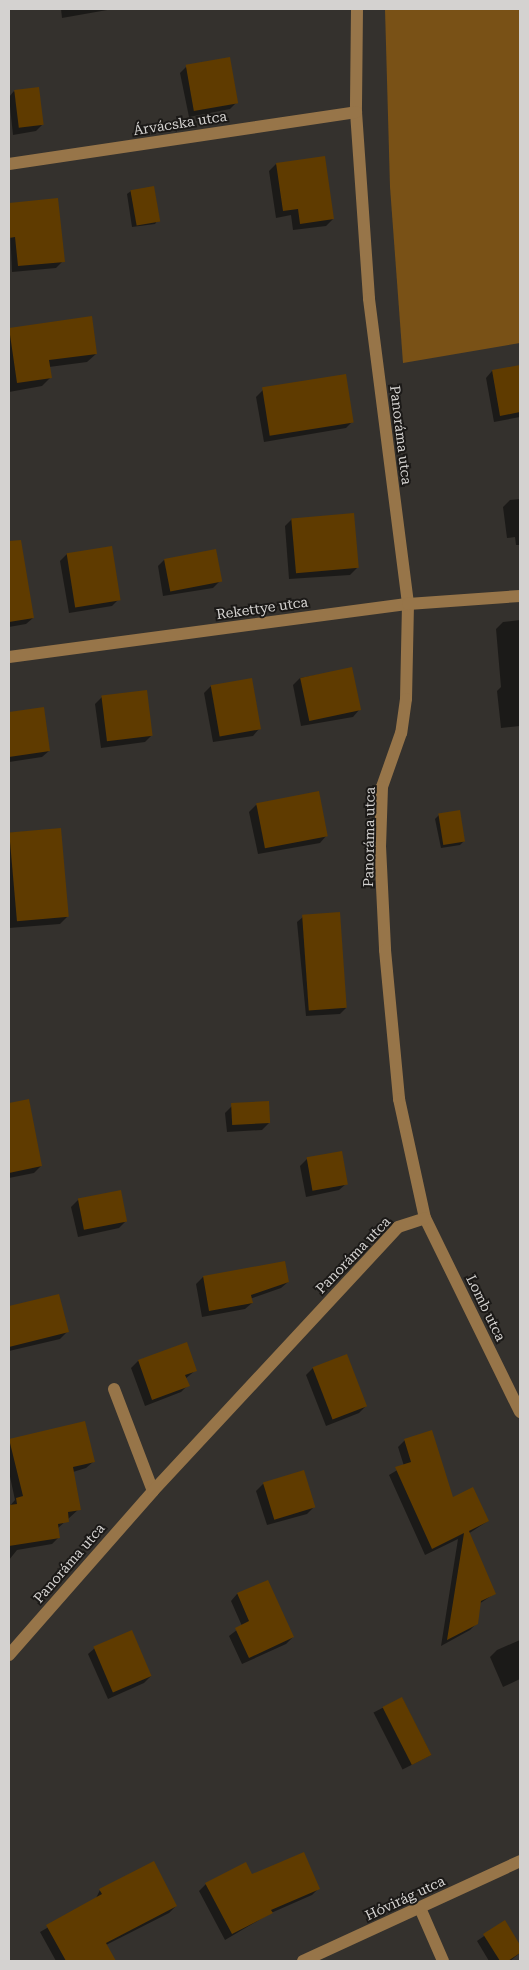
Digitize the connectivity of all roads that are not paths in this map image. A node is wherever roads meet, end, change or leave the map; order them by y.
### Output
1 (357, 9) edge
2 (356, 112) junction
3 (9, 164) edge
4 (520, 596) edge
5 (408, 604) junction
6 (9, 657) edge
7 (425, 1218) junction
8 (114, 1389) dead end
9 (520, 1412) edge
10 (153, 1491) junction
11 (9, 1655) edge
12 (520, 1861) edge
13 (420, 1908) junction
14 (303, 1961) edge
15 (443, 1961) edge

1 - 2 street, Panoráma utca
2 - 3 street, Árvácska utca
2 - 5 street, Panoráma utca
4 - 5 street, Rekettye utca
5 - 6 street, Rekettye utca
5 - 7 street, Panoráma utca
7 - 9 street, Lomb utca
7 - 10 street, Panoráma utca
8 - 10 street
10 - 11 street, Panoráma utca
12 - 13 street, Hóvirág utca
13 - 14 street, Hóvirág utca
13 - 15 street

